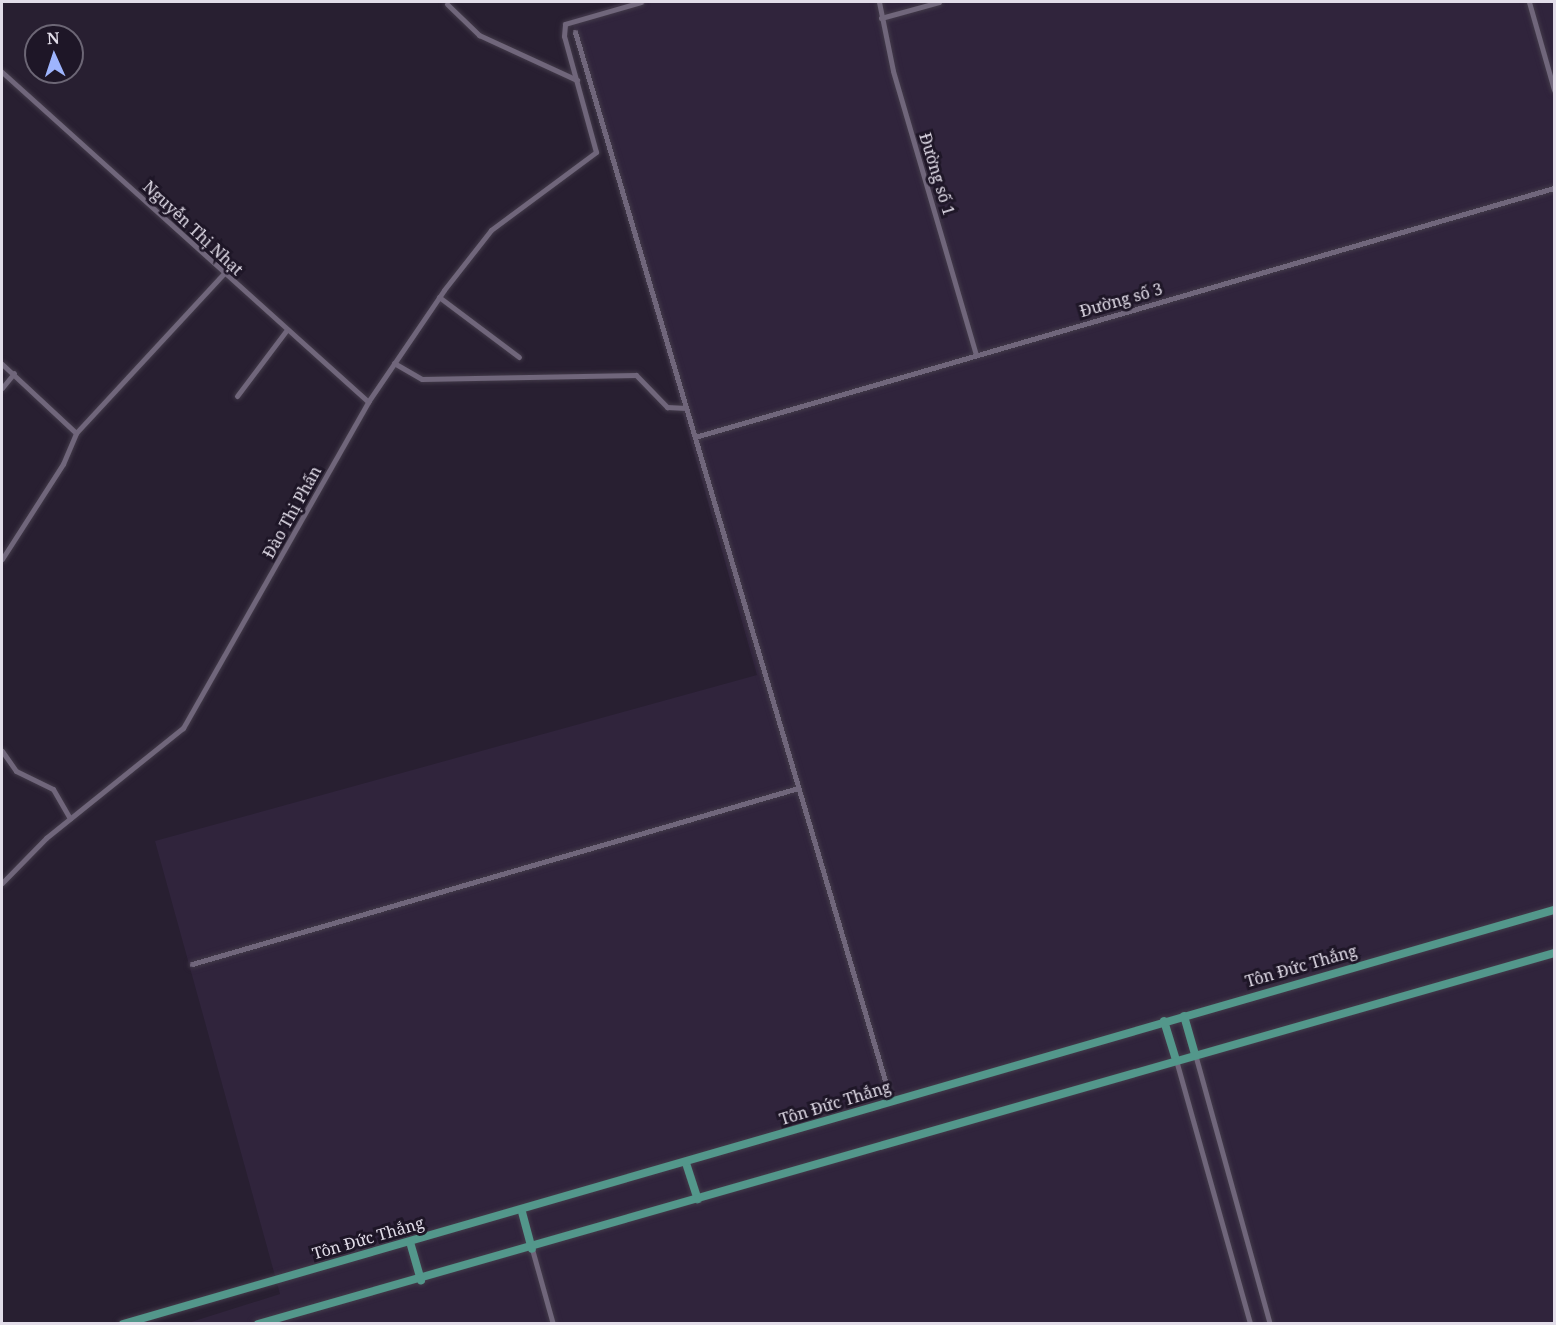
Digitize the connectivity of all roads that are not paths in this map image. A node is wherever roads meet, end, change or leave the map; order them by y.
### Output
1 (641, 2) edge
2 (879, 2) edge
3 (939, 2) edge
4 (1529, 2) edge
5 (447, 4) dead end
6 (880, 18) junction
7 (575, 32) dead end
8 (2, 72) edge
9 (577, 80) junction
10 (1554, 90) edge
11 (1554, 188) edge
12 (223, 274) junction
13 (439, 297) junction
14 (286, 331) junction
15 (976, 354) junction
16 (519, 357) dead end
17 (394, 363) junction
18 (2, 364) edge
19 (14, 373) junction
20 (2, 388) edge
21 (237, 396) dead end
22 (368, 402) junction
23 (686, 408) junction
24 (76, 433) junction
25 (694, 436) junction
26 (2, 559) edge
27 (2, 751) edge
28 (798, 788) junction
29 (70, 818) junction
30 (2, 883) edge
31 (1554, 910) edge
32 (1554, 953) edge
33 (192, 964) dead end
34 (1184, 1016) junction
35 (1164, 1021) junction
36 (1195, 1054) junction
37 (1176, 1060) junction
38 (891, 1101) junction
39 (686, 1163) junction
40 (698, 1199) junction
41 (522, 1212) junction
42 (410, 1242) junction
43 (532, 1249) junction
44 (421, 1280) junction
45 (123, 1323) edge
46 (258, 1323) edge
47 (553, 1323) edge
48 (1250, 1323) edge
49 (1270, 1323) edge

1 - 9 street
2 - 6 street, Đường số 1
3 - 6 street
4 - 10 street
5 - 9 street
6 - 15 street, Đường số 1
7 - 23 street
8 - 12 street, Nguyễn Thị Nhạt
9 - 13 street, Đào Thị Phấn
11 - 15 street, Đường số 3
12 - 14 street, Nguyễn Thị Nhạt
12 - 24 street
13 - 16 street
13 - 17 street, Đào Thị Phấn
14 - 21 street
14 - 22 street, Nguyễn Thị Nhạt
15 - 25 street, Đường số 3
17 - 22 street, Đào Thị Phấn
17 - 23 street
18 - 19 street
19 - 20 street
19 - 24 street
22 - 29 street, Đào Thị Phấn
23 - 25 street
24 - 26 street
25 - 28 street
27 - 29 street
28 - 33 street
28 - 38 street
29 - 30 street, Đào Thị Phấn
31 - 34 main road, Tôn Đức Thắng
32 - 36 main road
34 - 35 main road, Tôn Đức Thắng
34 - 36 main road
35 - 37 main road
35 - 38 main road, Tôn Đức Thắng
36 - 37 main road
36 - 49 street
37 - 40 main road
37 - 48 street
38 - 39 main road, Tôn Đức Thắng
39 - 40 main road
39 - 41 main road, Tôn Đức Thắng
40 - 43 main road
41 - 42 main road, Tôn Đức Thắng
41 - 43 main road
42 - 44 main road
42 - 45 main road, Tôn Đức Thắng
43 - 44 main road
43 - 47 street
44 - 46 main road

